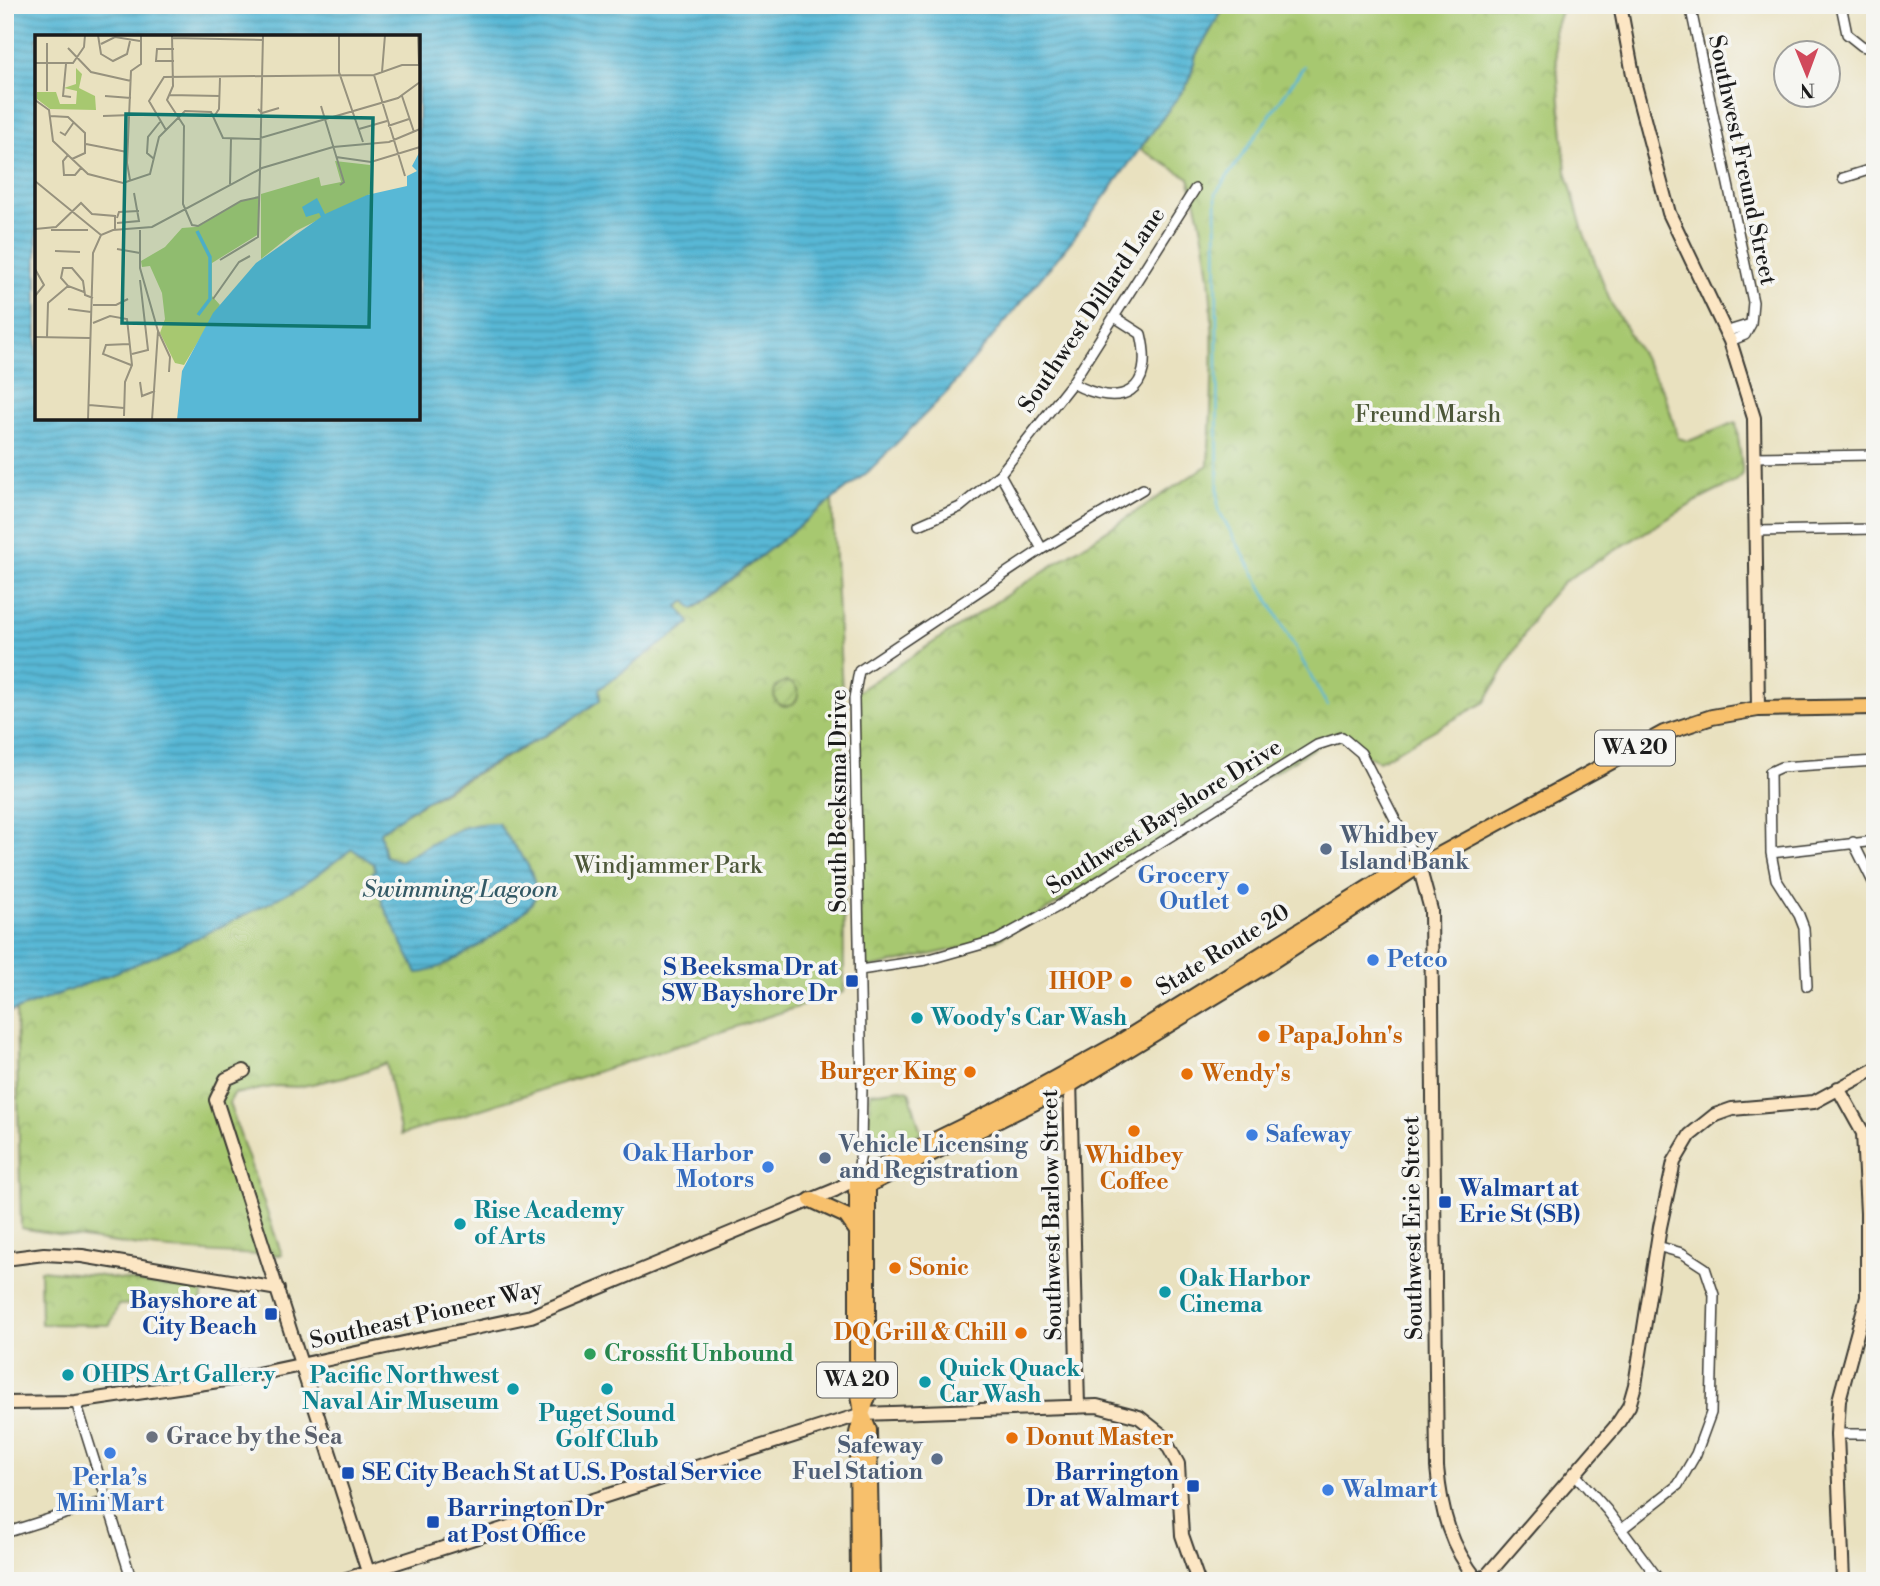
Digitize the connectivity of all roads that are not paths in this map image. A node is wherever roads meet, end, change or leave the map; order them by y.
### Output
1 (1620, 5) edge
2 (1690, 5) edge
3 (1841, 5) edge
4 (1875, 50) edge
5 (1875, 168) edge
6 (1843, 178) dead end
7 (1195, 189) dead end
8 (1116, 318) junction
9 (1728, 336) junction
10 (1072, 383) junction
11 (1875, 455) edge
12 (1756, 457) junction
13 (1000, 474) junction
14 (1143, 489) dead end
15 (919, 524) dead end
16 (1875, 529) edge
17 (1756, 531) junction
18 (1042, 549) junction
19 (1875, 707) edge
20 (1758, 709) junction
21 (1875, 761) edge
22 (1875, 841) edge
23 (1853, 842) junction
24 (1771, 853) junction
25 (1419, 866) junction
26 (1875, 886) edge
27 (860, 970) junction
28 (1807, 986) dead end
29 (1076, 1066) junction
30 (1875, 1069) edge
31 (244, 1071) dead end
32 (1070, 1085) junction
33 (1838, 1088) junction
34 (1870, 1176) edge
35 (862, 1182) junction
36 (811, 1200) junction
37 (856, 1230) junction
38 (1657, 1246) junction
39 (5, 1259) edge
40 (278, 1289) junction
41 (1871, 1297) edge
42 (303, 1364) junction
43 (76, 1402) junction
44 (5, 1403) edge
45 (1078, 1406) junction
46 (862, 1414) junction
47 (1837, 1434) junction
48 (1875, 1434) edge
49 (1574, 1473) junction
50 (106, 1501) junction
51 (1622, 1529) junction
52 (5, 1533) edge
53 (370, 1576) edge
54 (1875, 1579) edge
55 (1843, 1580) edge
56 (132, 1581) edge
57 (340, 1581) edge
58 (858, 1581) edge
59 (872, 1581) edge
60 (1198, 1581) edge
61 (1480, 1581) edge
62 (1660, 1581) edge

1 - 9 street
2 - 9 street, Southwest Freund Street
3 - 4 street
5 - 6 street
7 - 8 street, Southwest Dillard Lane
8 - 10 street, Southwest Dillard Lane
8 - 10 street
9 - 12 street
10 - 13 street, Southwest Dillard Lane
11 - 12 street
12 - 17 street
13 - 15 street, Southwest Dillard Lane
13 - 18 street
14 - 18 street
16 - 17 street
17 - 20 street
18 - 27 street, South Beeksma Drive
19 - 20 main road, State Route 20 / WA 20
20 - 25 main road, State Route 20 / WA 20
21 - 24 street
22 - 23 street
23 - 24 street
23 - 26 street
24 - 28 street
25 - 27 street, Southwest Bayshore Drive
25 - 29 main road, State Route 20 / WA 20
25 - 32 main road, State Route 20 / WA 20
25 - 61 street, Southwest Erie Street
27 - 35 street, South Beeksma Drive
29 - 32 street, Southwest Barlow Street
29 - 35 main road, State Route 20 / WA 20
30 - 33 street
31 - 40 street
32 - 35 main road, WA 20
32 - 45 street, Southwest Barlow Street
33 - 34 street
33 - 38 street
34 - 41 street
35 - 36 street, Southeast Pioneer Way
35 - 37 main road, WA 20
35 - 46 main road, WA 20
36 - 37 main road
36 - 42 street, Southeast Pioneer Way
37 - 46 main road, WA 20
38 - 49 street
38 - 51 street
39 - 40 street
40 - 42 street
41 - 47 street
42 - 43 street, Southeast Pioneer Way
42 - 53 street
43 - 44 street, Southeast Pioneer Way
43 - 50 street
45 - 46 street
45 - 60 street
46 - 53 street
46 - 58 main road, WA 20
46 - 59 main road, WA 20
47 - 48 street
47 - 55 street
49 - 51 street
49 - 61 street
50 - 52 street
50 - 56 street
51 - 62 street
53 - 57 street
54 - 55 street

